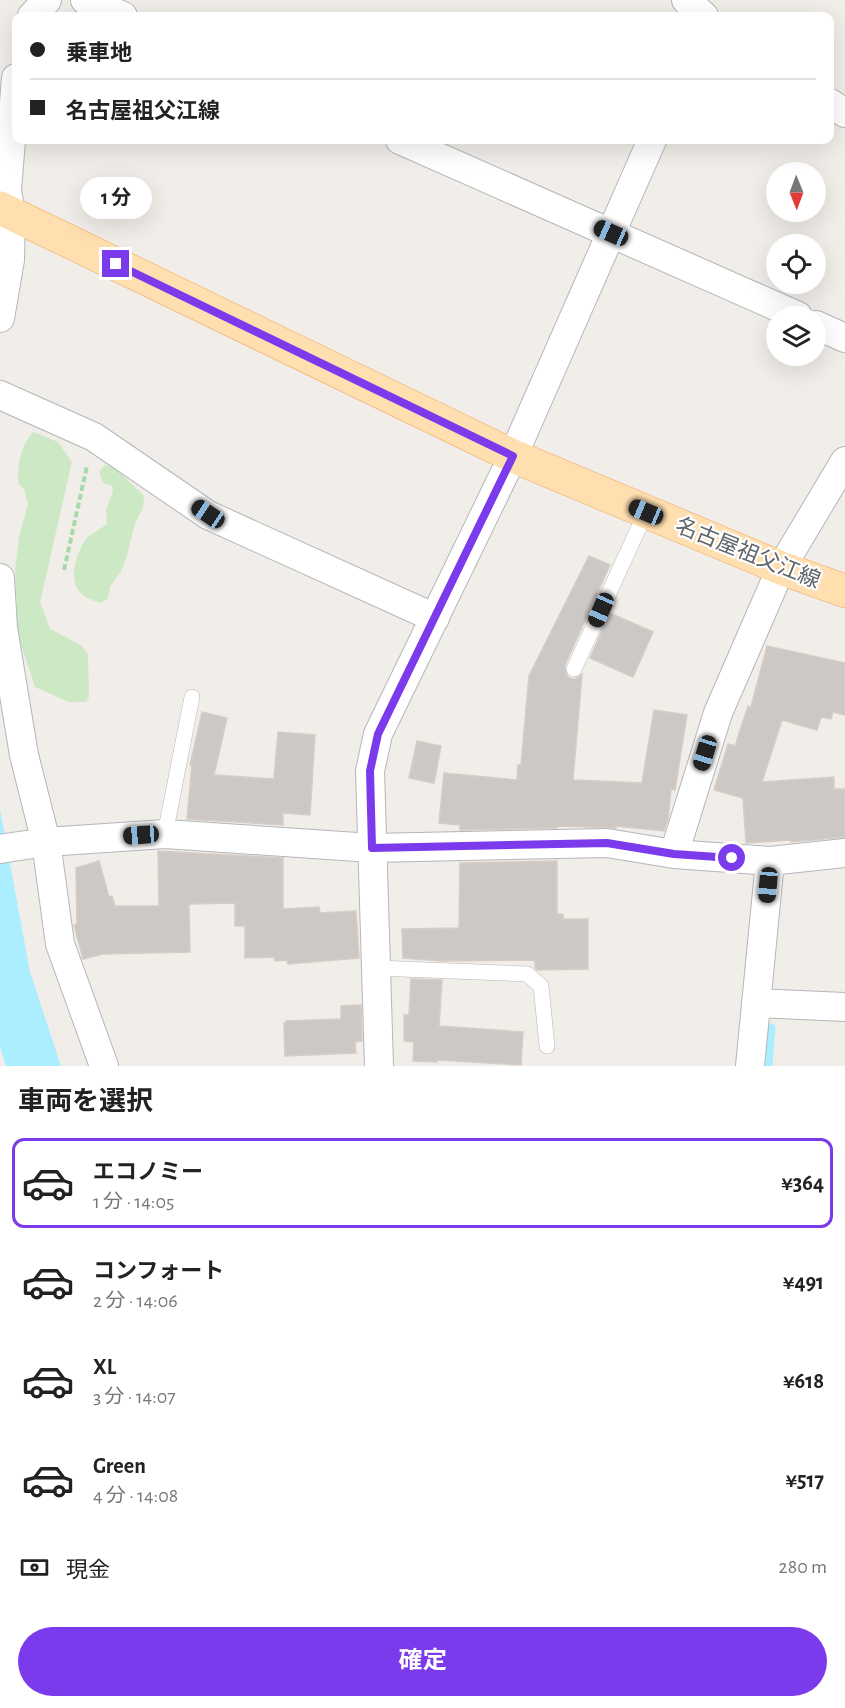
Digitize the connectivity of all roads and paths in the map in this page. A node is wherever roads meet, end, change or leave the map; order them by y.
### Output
1 (47, 0) edge
2 (85, 0) edge
3 (686, 0) edge
4 (36, 12) edge
5 (114, 12) edge
6 (700, 12) edge
7 (12, 128) edge
8 (409, 144) edge
9 (650, 144) edge
10 (6, 211) edge
11 (611, 233) junction
12 (775, 306) edge
13 (0, 318) edge
14 (826, 329) edge
15 (845, 338) edge
16 (0, 395) edge
17 (93, 437) junction
18 (513, 456) junction
19 (845, 461) edge
20 (646, 512) junction
21 (782, 568) junction
22 (64, 570) dead end
23 (0, 578) edge
24 (845, 591) edge
25 (435, 618) junction
26 (574, 669) dead end
27 (192, 697) dead end
28 (165, 834) junction
29 (40, 843) junction
30 (372, 848) junction
31 (0, 849) edge
32 (845, 853) edge
33 (674, 854) junction
34 (770, 861) junction
35 (376, 968) junction
36 (756, 1003) junction
37 (845, 1007) edge
38 (547, 1046) dead end
39 (104, 1066) edge
40 (379, 1066) edge
41 (750, 1066) edge

1 - 4 street
2 - 5 street
3 - 6 street
7 - 10 street
8 - 11 street
9 - 11 street
10 - 13 street
10 - 18 main road, 名古屋祖父江線
11 - 12 street
11 - 18 street
14 - 15 street
16 - 17 street
17 - 22 path
17 - 25 street
18 - 20 main road, 名古屋祖父江線
18 - 25 street
19 - 21 street
20 - 21 main road, 名古屋祖父江線
20 - 26 lane
21 - 24 main road, 名古屋祖父江線
21 - 33 street
23 - 29 street
25 - 30 street
27 - 28 lane
28 - 29 street
28 - 30 street
29 - 31 street
29 - 39 street
30 - 33 street
30 - 35 street
32 - 34 street
33 - 34 street
34 - 36 street
35 - 38 lane
35 - 40 street
36 - 37 street
36 - 41 street

